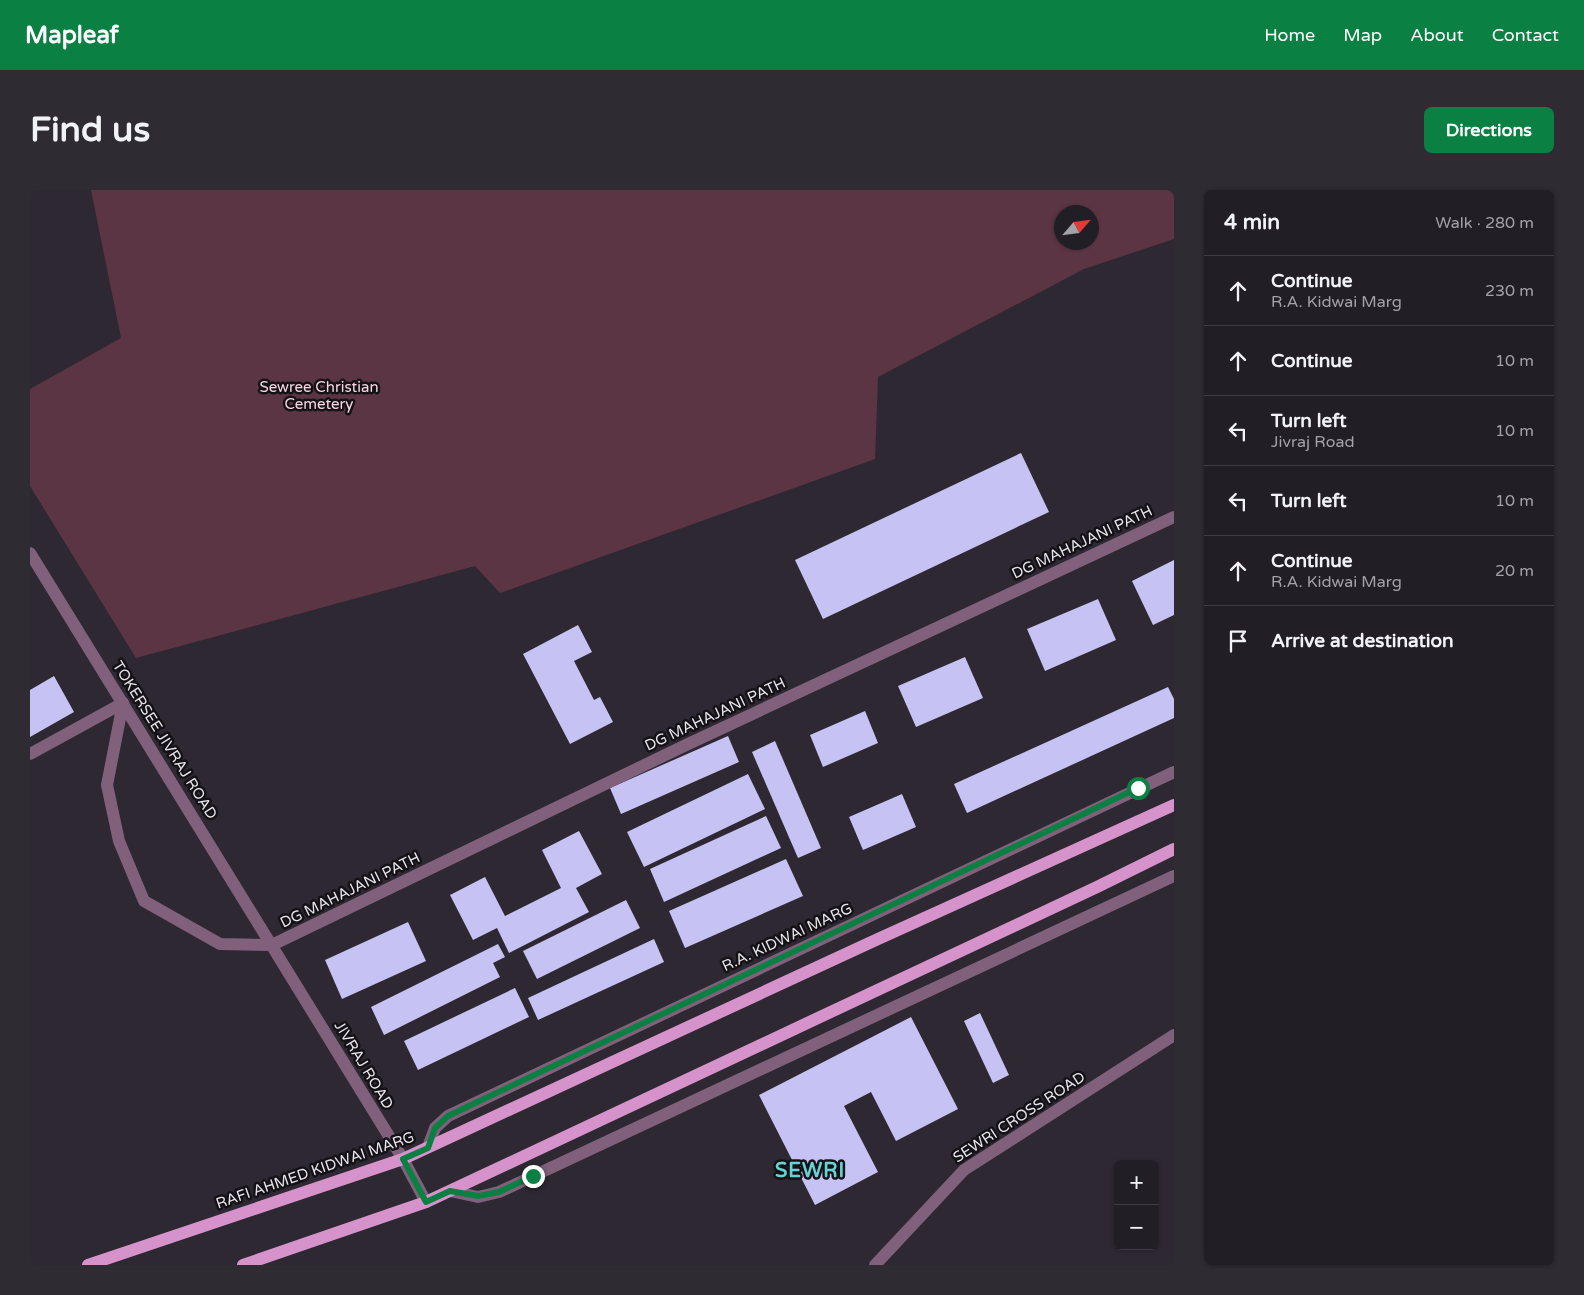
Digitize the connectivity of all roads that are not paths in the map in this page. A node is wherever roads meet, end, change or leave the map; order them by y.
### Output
1 (1174, 516) edge
2 (30, 553) edge
3 (123, 703) junction
4 (30, 754) edge
5 (1174, 772) edge
6 (1174, 805) edge
7 (1174, 849) edge
8 (1174, 876) edge
9 (272, 945) junction
10 (1174, 1035) edge
11 (428, 1148) junction
12 (403, 1159) junction
13 (450, 1191) junction
14 (426, 1202) junction
15 (88, 1265) edge
16 (243, 1265) edge
17 (875, 1265) edge

1 - 9 street, DG MAHAJANI PATH
2 - 3 street, TOKERSEE JIVRAJ ROAD
3 - 4 street
3 - 9 street, TOKERSEE JIVRAJ ROAD
3 - 9 street
5 - 11 street, R.A. KIDWAI MARG
6 - 11 main road, RAFI AHMED KIDWAI MARG
7 - 13 main road
8 - 13 street
9 - 12 street, JIVRAJ ROAD
10 - 17 street, SEWRI CROSS ROAD
11 - 12 main road, RAFI AHMED KIDWAI MARG
12 - 14 street, JIVRAJ ROAD
12 - 15 main road, RAFI AHMED KIDWAI MARG
13 - 14 main road
14 - 16 main road

